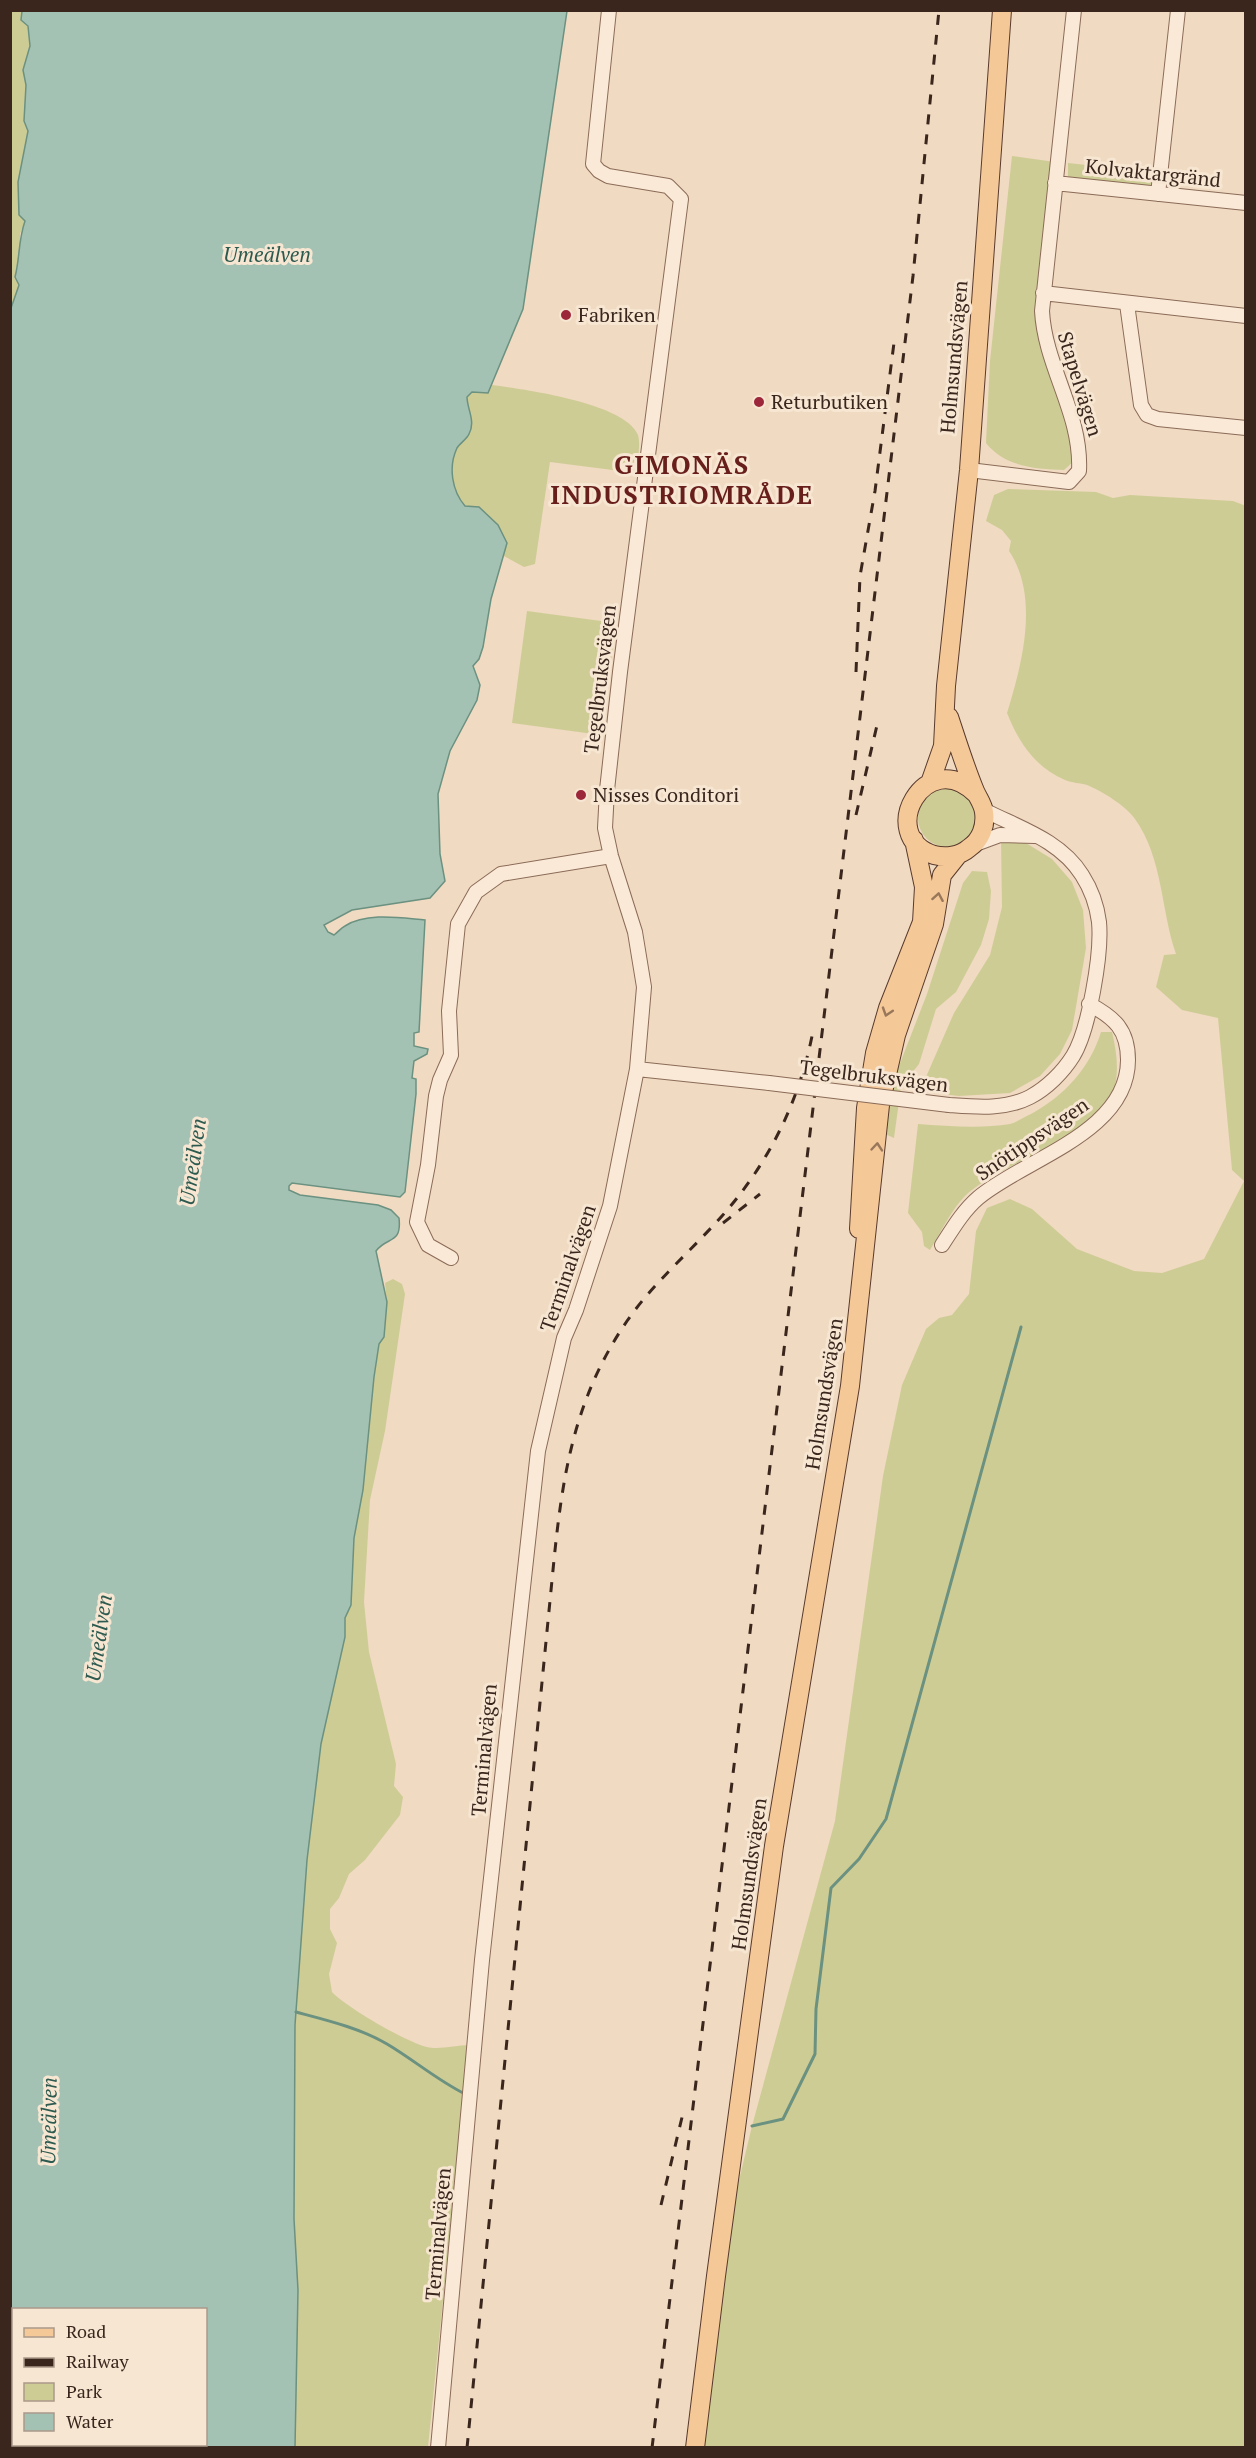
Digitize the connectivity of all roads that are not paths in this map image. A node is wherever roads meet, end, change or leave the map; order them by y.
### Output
1 (609, 10) edge
2 (1002, 10) edge
3 (1074, 10) edge
4 (1178, 10) edge
5 (1055, 183) junction
6 (1158, 194) junction
7 (1245, 203) edge
8 (1043, 293) junction
9 (1127, 304) junction
10 (1245, 316) edge
11 (1245, 428) edge
12 (969, 470) junction
13 (945, 707) junction
14 (930, 783) junction
15 (976, 794) junction
16 (984, 810) junction
17 (1035, 836) junction
18 (914, 840) junction
19 (965, 850) junction
20 (610, 855) junction
21 (1089, 1004) junction
22 (637, 1069) junction
23 (942, 1245) dead end
24 (451, 1258) dead end
25 (860, 1309) junction
26 (438, 2448) edge
27 (695, 2448) edge

1 - 20 street, Tegelbruksvägen
2 - 12 main road, Holmsundsvägen
3 - 5 street, Kolvaktargränd
4 - 6 street
5 - 6 street, Kolvaktargränd
5 - 8 street, Kolvaktargränd
6 - 7 street, Kolvaktargränd
8 - 9 street
8 - 12 street, Stapelvägen
9 - 10 street
9 - 11 street
12 - 13 main road, Holmsundsvägen
13 - 14 main road, Holmsundsvägen
13 - 15 main road, Holmsundsvägen
14 - 15 main road
14 - 18 main road, Holmsundsvägen
15 - 16 main road, Holmsundsvägen
16 - 17 street, Tegelbruksvägen
16 - 19 main road, Holmsundsvägen
17 - 19 street, Tegelbruksvägen
17 - 21 street, Tegelbruksvägen
18 - 19 main road
18 -> 25 main road, Holmsundsvägen
25 -> 19 main road, Holmsundsvägen
20 - 22 street, Tegelbruksvägen
20 - 24 street
21 - 22 street, Tegelbruksvägen, bridge
21 - 23 street, Snötippsvägen
22 - 26 street, Terminalvägen
25 - 27 main road, Holmsundsvägen

